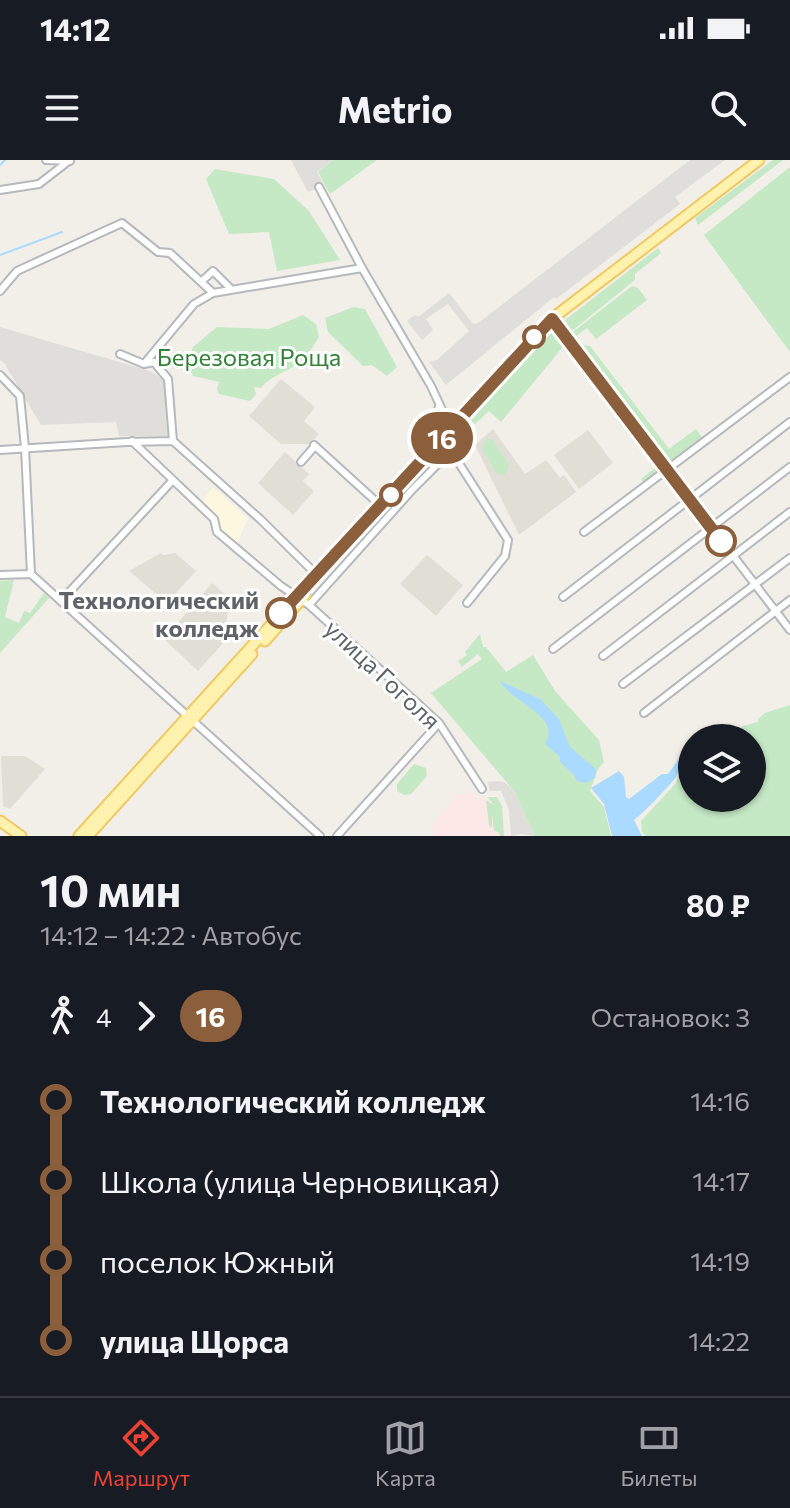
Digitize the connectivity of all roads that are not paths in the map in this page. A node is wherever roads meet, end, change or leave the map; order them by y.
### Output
1 (46, 160) edge
2 (70, 160) edge
3 (759, 160) edge
4 (319, 187) dead end
5 (0, 190) edge
6 (362, 268) junction
7 (202, 281) junction
8 (231, 289) junction
9 (0, 291) edge
10 (213, 293) junction
11 (552, 319) junction
12 (120, 354) dead end
13 (144, 364) junction
14 (0, 375) edge
15 (790, 377) edge
16 (790, 422) edge
17 (445, 432) junction
18 (132, 441) junction
19 (173, 441) junction
20 (25, 448) junction
21 (0, 450) edge
22 (451, 451) junction
23 (301, 462) dead end
24 (790, 467) edge
25 (668, 472) junction
26 (173, 480) junction
27 (689, 500) junction
28 (381, 506) junction
29 (790, 512) edge
30 (711, 528) junction
31 (584, 532) dead end
32 (733, 556) junction
33 (790, 558) edge
34 (31, 574) junction
35 (0, 575) edge
36 (318, 576) junction
37 (755, 585) junction
38 (283, 587) junction
39 (563, 597) dead end
40 (303, 600) junction
41 (790, 600) edge
42 (61, 601) junction
43 (467, 603) dead end
44 (289, 605) junction
45 (776, 612) junction
46 (790, 630) edge
47 (553, 649) dead end
48 (603, 656) dead end
49 (623, 684) dead end
50 (644, 713) dead end
51 (191, 718) junction
52 (439, 723) junction
53 (482, 789) dead end
54 (0, 822) edge
55 (18, 836) edge
56 (79, 836) edge
57 (88, 836) edge
58 (320, 836) edge
59 (337, 836) edge

1 - 2 street
2 - 5 street
3 - 11 main road
4 - 6 street
6 - 8 street
6 - 17 street
7 - 8 street
7 - 9 street
7 - 10 street
8 - 10 street
10 - 13 street
11 - 17 main road
11 - 25 street
12 - 13 street
13 - 19 street
14 - 20 street
15 - 25 street
16 - 27 street
17 - 22 street
17 - 28 main road
18 - 19 street
18 - 20 street
18 - 26 street, улица Гоголя
19 - 36 street
20 - 21 street
20 - 34 street
22 - 40 street
22 - 43 street
23 - 28 street
24 - 30 street
25 - 27 street
25 - 31 street
26 - 38 street, улица Гоголя
26 - 42 street
27 - 30 street
27 - 39 street
28 - 36 main road
29 - 32 street
30 - 32 street
30 - 47 street
32 - 37 street
32 - 48 street
33 - 37 street
34 - 35 street
34 - 42 street
36 - 40 main road
37 - 45 street
37 - 49 street
38 - 40 street, улица Гоголя
38 - 44 street
40 - 44 main road
40 - 51 main road
40 - 52 street, улица Гоголя
41 - 45 street
42 - 51 street
44 - 51 main road
45 - 46 street
45 - 50 street
51 - 56 main road
51 - 57 main road
51 - 58 street
52 - 53 street, улица Гоголя
52 - 59 street
54 - 55 main road

